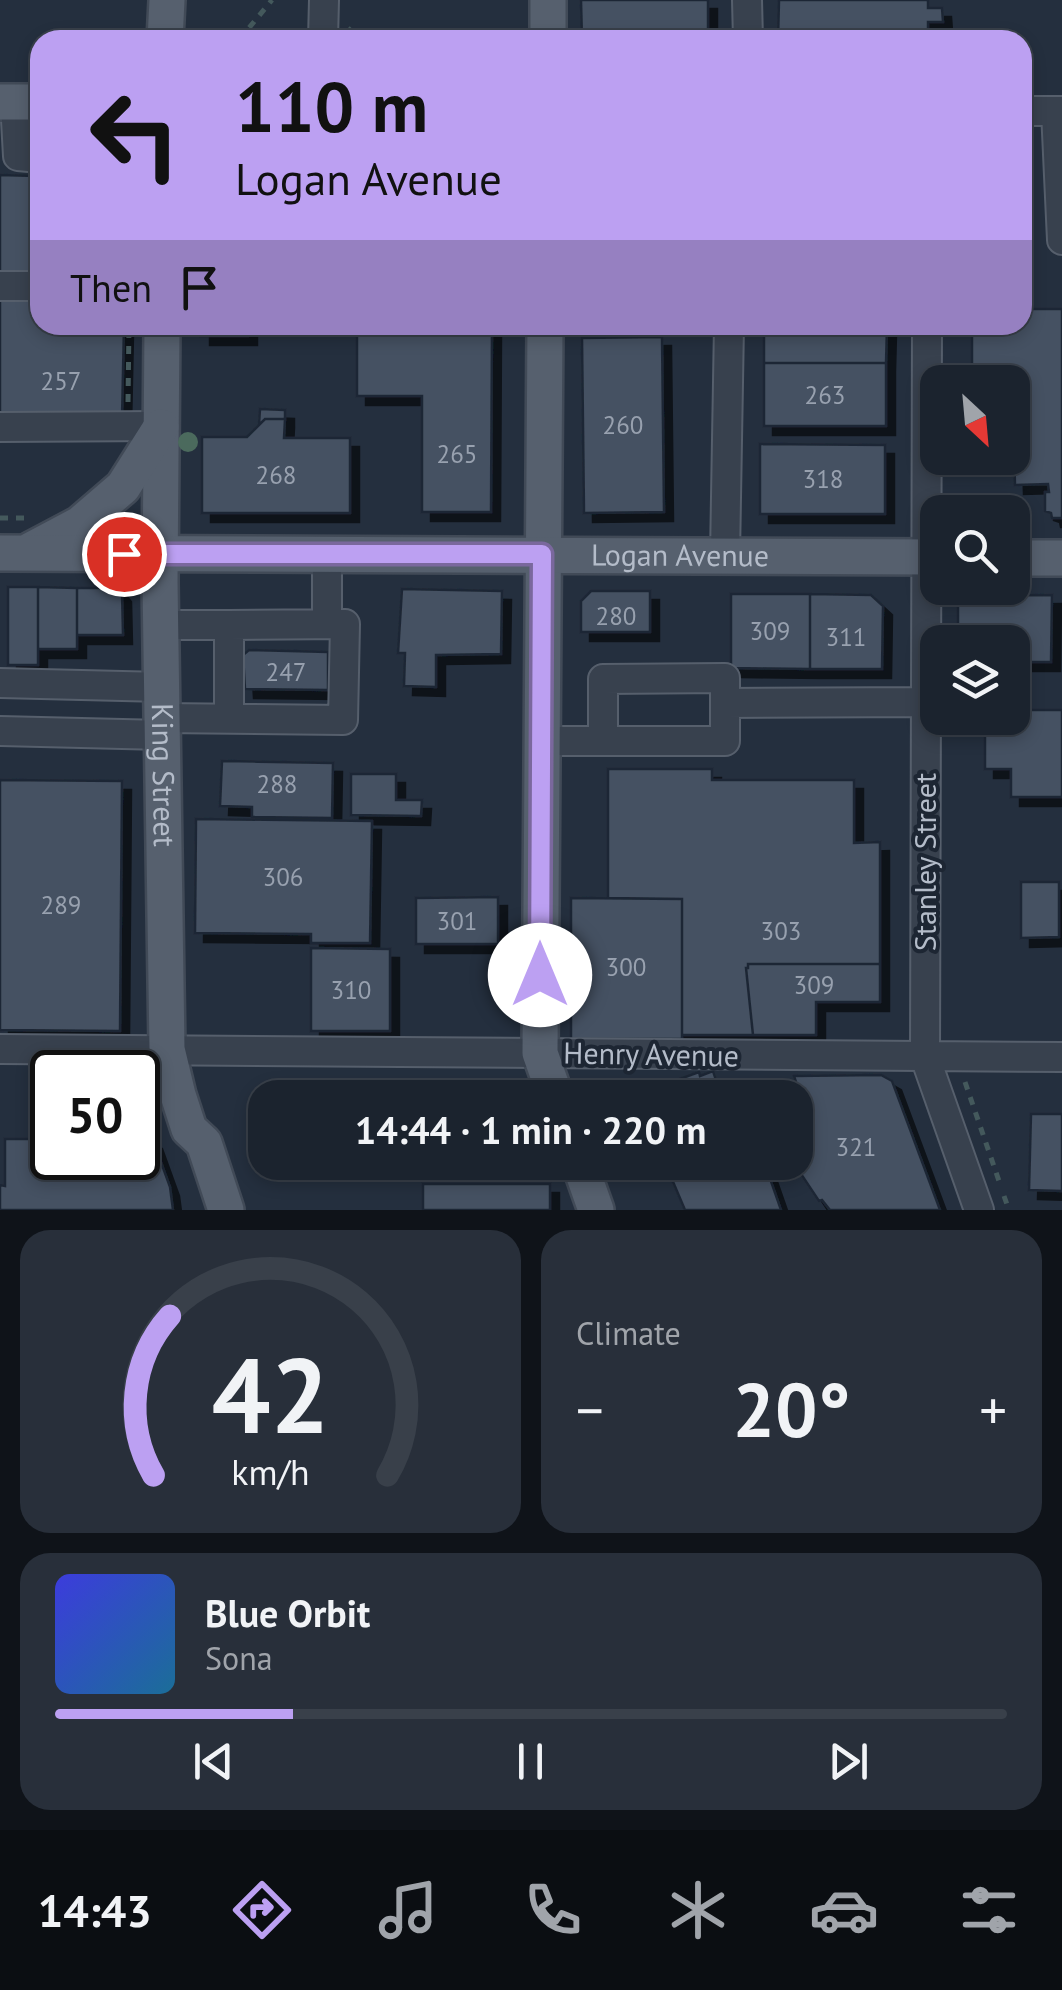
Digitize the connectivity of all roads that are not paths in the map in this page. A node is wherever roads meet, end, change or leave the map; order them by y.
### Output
1 (166, 0) edge
2 (324, 0) edge
3 (548, 0) edge
4 (747, 0) edge
5 (166, 30) edge
6 (323, 30) edge
7 (548, 30) edge
8 (748, 30) edge
9 (18, 102) edge
10 (1032, 111) edge
11 (1059, 111) edge
12 (30, 157) edge
13 (1062, 240) edge
14 (0, 286) edge
15 (30, 286) edge
16 (162, 335) edge
17 (545, 335) edge
18 (729, 335) edge
19 (927, 335) edge
20 (0, 426) edge
21 (161, 426) junction
22 (931, 495) edge
23 (13, 553) edge
24 (160, 554) junction
25 (327, 554) junction
26 (542, 554) junction
27 (725, 556) junction
28 (920, 557) edge
29 (1030, 558) edge
30 (1062, 558) edge
31 (326, 624) junction
32 (161, 625) junction
33 (229, 625) junction
34 (0, 683) edge
35 (920, 702) edge
36 (725, 703) junction
37 (163, 713) junction
38 (229, 718) junction
39 (0, 731) edge
40 (927, 735) edge
41 (542, 740) junction
42 (603, 740) junction
43 (0, 1049) edge
44 (167, 1049) junction
45 (540, 1053) junction
46 (925, 1057) junction
47 (1062, 1058) edge
48 (550, 1080) edge
49 (189, 1129) junction
50 (585, 1180) edge
51 (199, 1210) edge
52 (226, 1210) edge
53 (596, 1210) edge
54 (979, 1210) edge

1 - 5 main road
2 - 6 street
3 - 7 main road
4 - 8 street
9 - 12 street
10 - 11 street
11 - 13 street
14 - 15 street
16 - 21 main road, King Street
17 - 26 main road
18 - 27 street
19 - 22 street, Stanley Street
20 - 21 street
21 - 23 main road
21 - 24 main road, King Street
23 - 24 main road, Logan Avenue
24 - 25 main road, Logan Avenue
24 - 32 main road, King Street
25 - 26 main road, Logan Avenue
25 - 31 street
26 - 27 main road, Logan Avenue
26 - 41 main road
27 - 28 main road, Logan Avenue
29 - 30 main road
31 - 33 street
31 - 38 street
32 - 33 street
32 - 37 main road, King Street
33 - 38 street
34 - 37 street
35 - 36 street
36 - 42 street
36 - 42 street
37 - 38 street
37 - 39 street
37 - 44 main road, King Street
40 - 46 street, Stanley Street
41 - 42 street
41 - 45 main road
43 - 44 street, Henry Avenue
44 - 45 street, Henry Avenue
44 - 49 main road, King Street
45 - 46 street, Henry Avenue
45 - 48 main road
46 - 47 street, Henry Avenue
46 - 54 street, Stanley Street
49 - 51 main road
49 - 52 main road, King Street
50 - 53 main road

